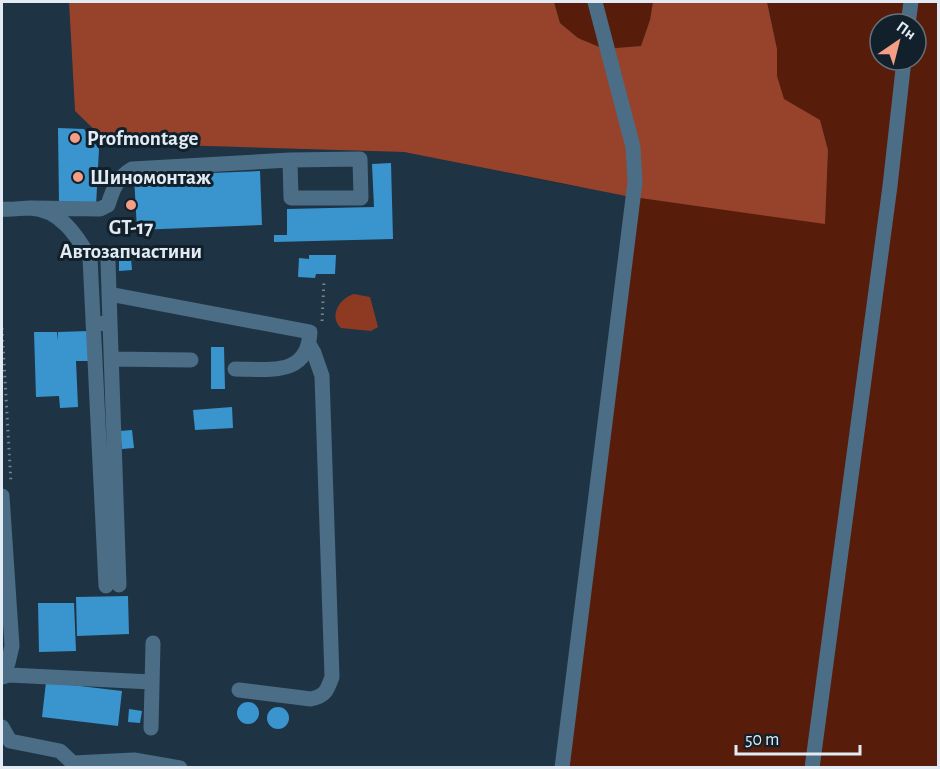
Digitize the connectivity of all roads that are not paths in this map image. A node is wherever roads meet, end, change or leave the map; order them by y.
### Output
1 (595, 2) edge
2 (903, 72) edge
3 (290, 160) junction
4 (32, 208) junction
5 (2, 209) edge
6 (108, 261) dead end
7 (110, 294) junction
8 (110, 323) junction
9 (93, 324) junction
10 (310, 339) junction
11 (112, 359) junction
12 (191, 360) dead end
13 (235, 369) dead end
14 (2, 496) edge
15 (153, 643) dead end
16 (2, 676) edge
17 (152, 682) junction
18 (238, 690) dead end
19 (2, 727) edge
20 (151, 728) dead end
21 (75, 765) edge
22 (180, 768) edge
23 (562, 768) edge
24 (812, 768) edge

1 - 23 street
2 - 24 street
3 - 3 street
3 - 4 street
4 - 5 street
4 - 9 street
6 - 7 street
7 - 8 street
7 - 10 street
8 - 9 street
8 - 11 street
9 - 11 street
10 - 13 street
10 - 18 street
11 - 12 street
14 - 16 street
15 - 17 street
16 - 17 street
17 - 20 street
19 - 21 street
21 - 22 street

